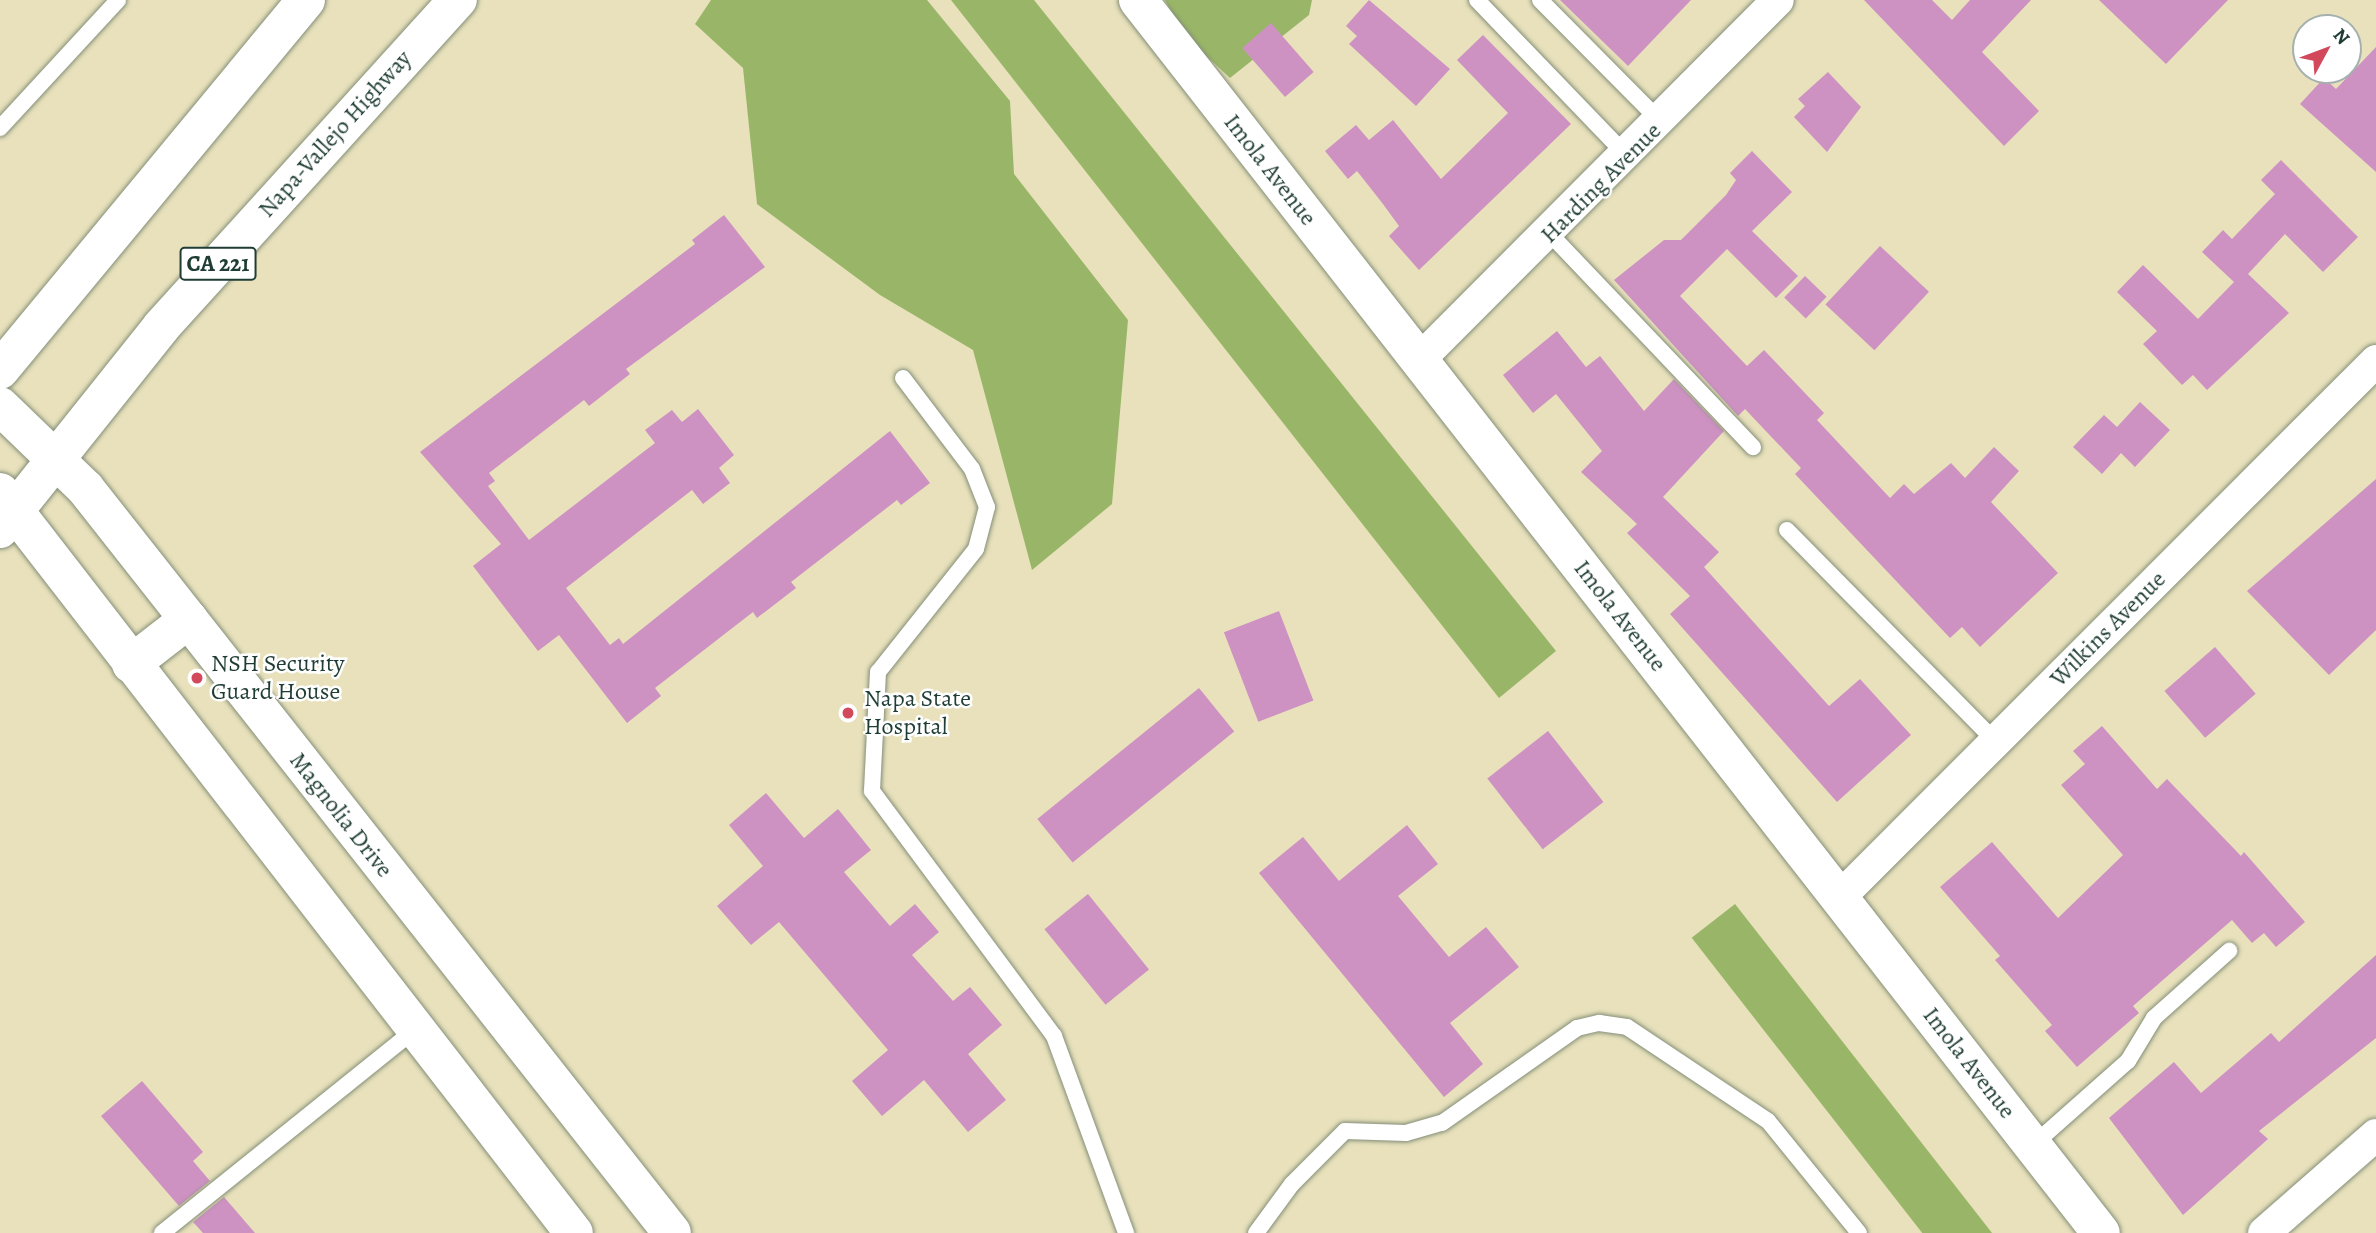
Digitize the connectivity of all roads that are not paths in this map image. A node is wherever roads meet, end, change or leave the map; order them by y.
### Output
1 (118, 0) edge
2 (306, 0) edge
3 (458, 0) edge
4 (1138, 0) edge
5 (1477, 0) edge
6 (1540, 0) edge
7 (1778, 0) edge
8 (1661, 122) junction
9 (0, 128) edge
10 (1628, 157) junction
11 (1550, 235) junction
12 (1419, 360) junction
13 (2376, 361) edge
14 (0, 370) edge
15 (902, 377) dead end
16 (0, 406) edge
17 (1753, 447) dead end
18 (56, 461) junction
19 (5, 510) edge
20 (1787, 530) dead end
21 (189, 619) junction
22 (131, 664) junction
23 (1996, 741) junction
24 (1840, 897) junction
25 (2229, 951) dead end
26 (416, 1029) junction
27 (2376, 1135) edge
28 (2033, 1145) junction
29 (668, 1232) edge
30 (162, 1233) edge
31 (574, 1233) edge
32 (1126, 1233) edge
33 (1256, 1233) edge
34 (1859, 1233) edge
35 (2101, 1233) edge
36 (2264, 1233) edge

1 - 9 lane
2 - 14 street
3 - 18 street, Napa-Vallejo Highway / CA 221
4 - 12 street, Imola Avenue
5 - 10 lane
6 - 8 lane
7 - 8 street, Harding Avenue
8 - 10 street, Harding Avenue
10 - 11 street, Harding Avenue
11 - 12 street, Harding Avenue
11 - 17 lane
12 - 24 street, Imola Avenue
13 - 23 street, Wilkins Avenue
15 - 32 lane
16 - 18 street, Magnolia Drive
18 - 19 street, Napa-Vallejo Highway / CA 221
18 - 21 street, Magnolia Drive
19 - 22 street
20 - 23 lane
21 - 22 street
21 - 29 street, Magnolia Drive
22 - 26 street
23 - 24 street, Wilkins Avenue
24 - 28 street, Imola Avenue
25 - 28 lane
26 - 30 lane
26 - 31 street
27 - 36 street
28 - 35 street, Imola Avenue
33 - 34 lane

